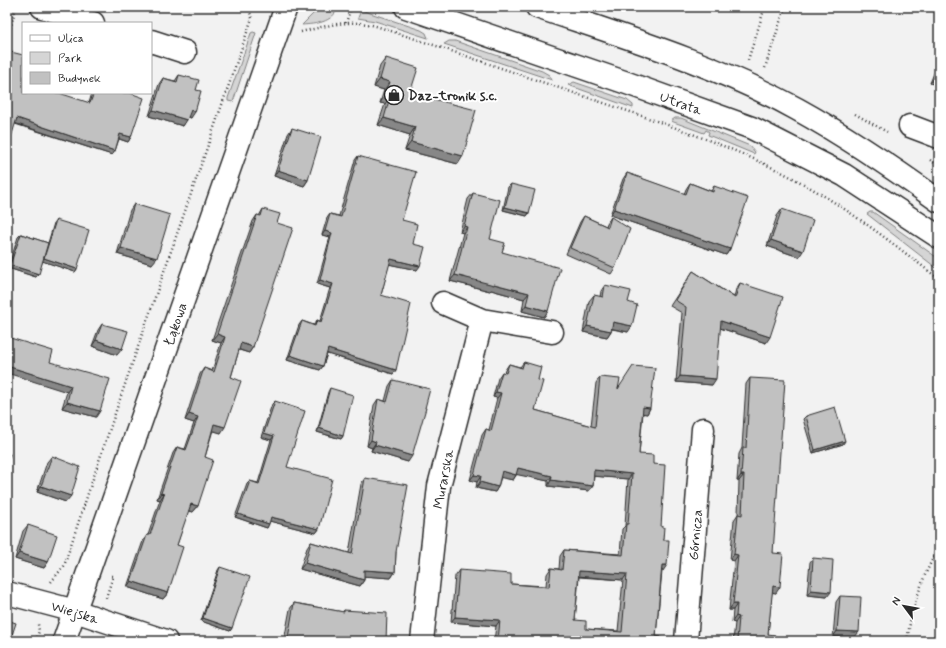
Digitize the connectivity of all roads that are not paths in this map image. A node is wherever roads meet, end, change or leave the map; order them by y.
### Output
1 (42, 7) edge
2 (286, 7) edge
3 (406, 7) edge
4 (537, 7) edge
5 (90, 22) edge
6 (152, 41) edge
7 (185, 52) dead end
8 (910, 126) dead end
9 (939, 137) edge
10 (937, 196) edge
11 (939, 237) edge
12 (443, 303) dead end
13 (482, 320) junction
14 (552, 332) dead end
15 (703, 429) dead end
16 (7, 593) edge
17 (75, 611) junction
18 (64, 641) edge
19 (166, 641) edge
20 (422, 641) edge
21 (686, 641) edge

1 - 5 street
2 - 17 street, Łąkowa
3 - 11 street, Utrata
4 - 10 street
6 - 7 street
8 - 9 street
12 - 13 street
13 - 14 street
13 - 20 street, Murarska
15 - 21 street, Górnicza
16 - 17 street, Wiejska
17 - 18 street, Łąkowa
17 - 19 street, Wiejska

